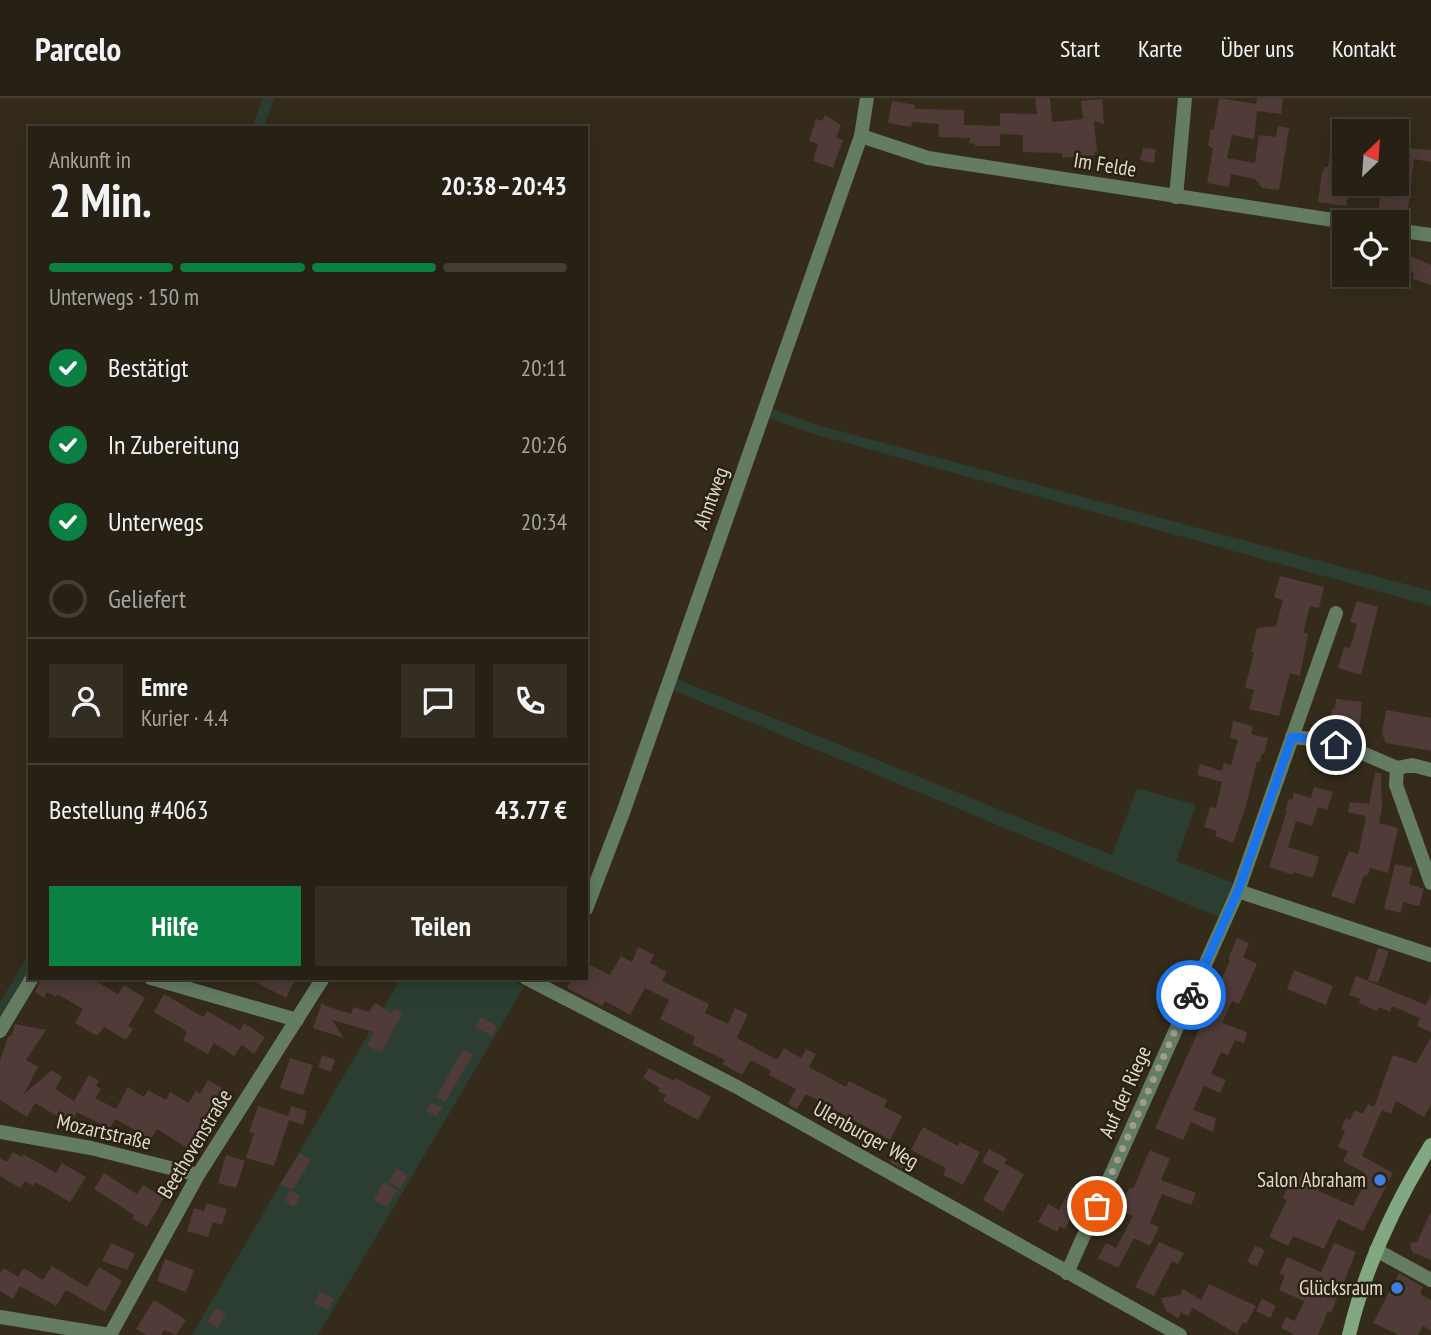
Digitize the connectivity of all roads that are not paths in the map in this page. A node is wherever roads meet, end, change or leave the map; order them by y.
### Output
1 (867, 98) edge
2 (1185, 98) edge
3 (861, 136) junction
4 (1177, 197) junction
5 (1332, 220) edge
6 (1409, 232) edge
7 (1431, 235) edge
8 (1336, 614) dead end
9 (1292, 737) junction
10 (1397, 768) junction
11 (1431, 770) edge
12 (1431, 883) edge
13 (1238, 891) junction
14 (588, 904) edge
15 (1431, 955) edge
16 (31, 980) edge
17 (158, 980) edge
18 (322, 980) edge
19 (535, 980) edge
20 (555, 985) edge
21 (297, 1020) junction
22 (0, 1031) edge
23 (0, 1132) edge
24 (1431, 1145) edge
25 (198, 1175) junction
26 (1376, 1250) junction
27 (1068, 1273) junction
28 (1431, 1280) edge
29 (0, 1317) edge
30 (110, 1335) edge
31 (1180, 1335) edge
32 (1349, 1335) edge

1 - 3 street, Ahntweg
2 - 4 street
3 - 4 street, Im Felde
3 - 14 street, Ahntweg
4 - 5 street, Im Felde
6 - 7 street
8 - 9 street, Auf der Riege
9 - 10 street
9 - 13 street, Auf der Riege
10 - 11 street
10 - 12 street
13 - 15 street
13 - 27 street, Auf der Riege
16 - 22 street
17 - 21 street
18 - 21 street, Beethovenstraße
19 - 20 street, Ulenburger Weg
20 - 27 street, Ulenburger Weg
21 - 25 street, Beethovenstraße
23 - 25 street, Mozartstraße
24 - 26 main road
25 - 30 street, Beethovenstraße
26 - 28 street
26 - 32 main road
27 - 31 street, Ulenburger Weg
29 - 30 street

